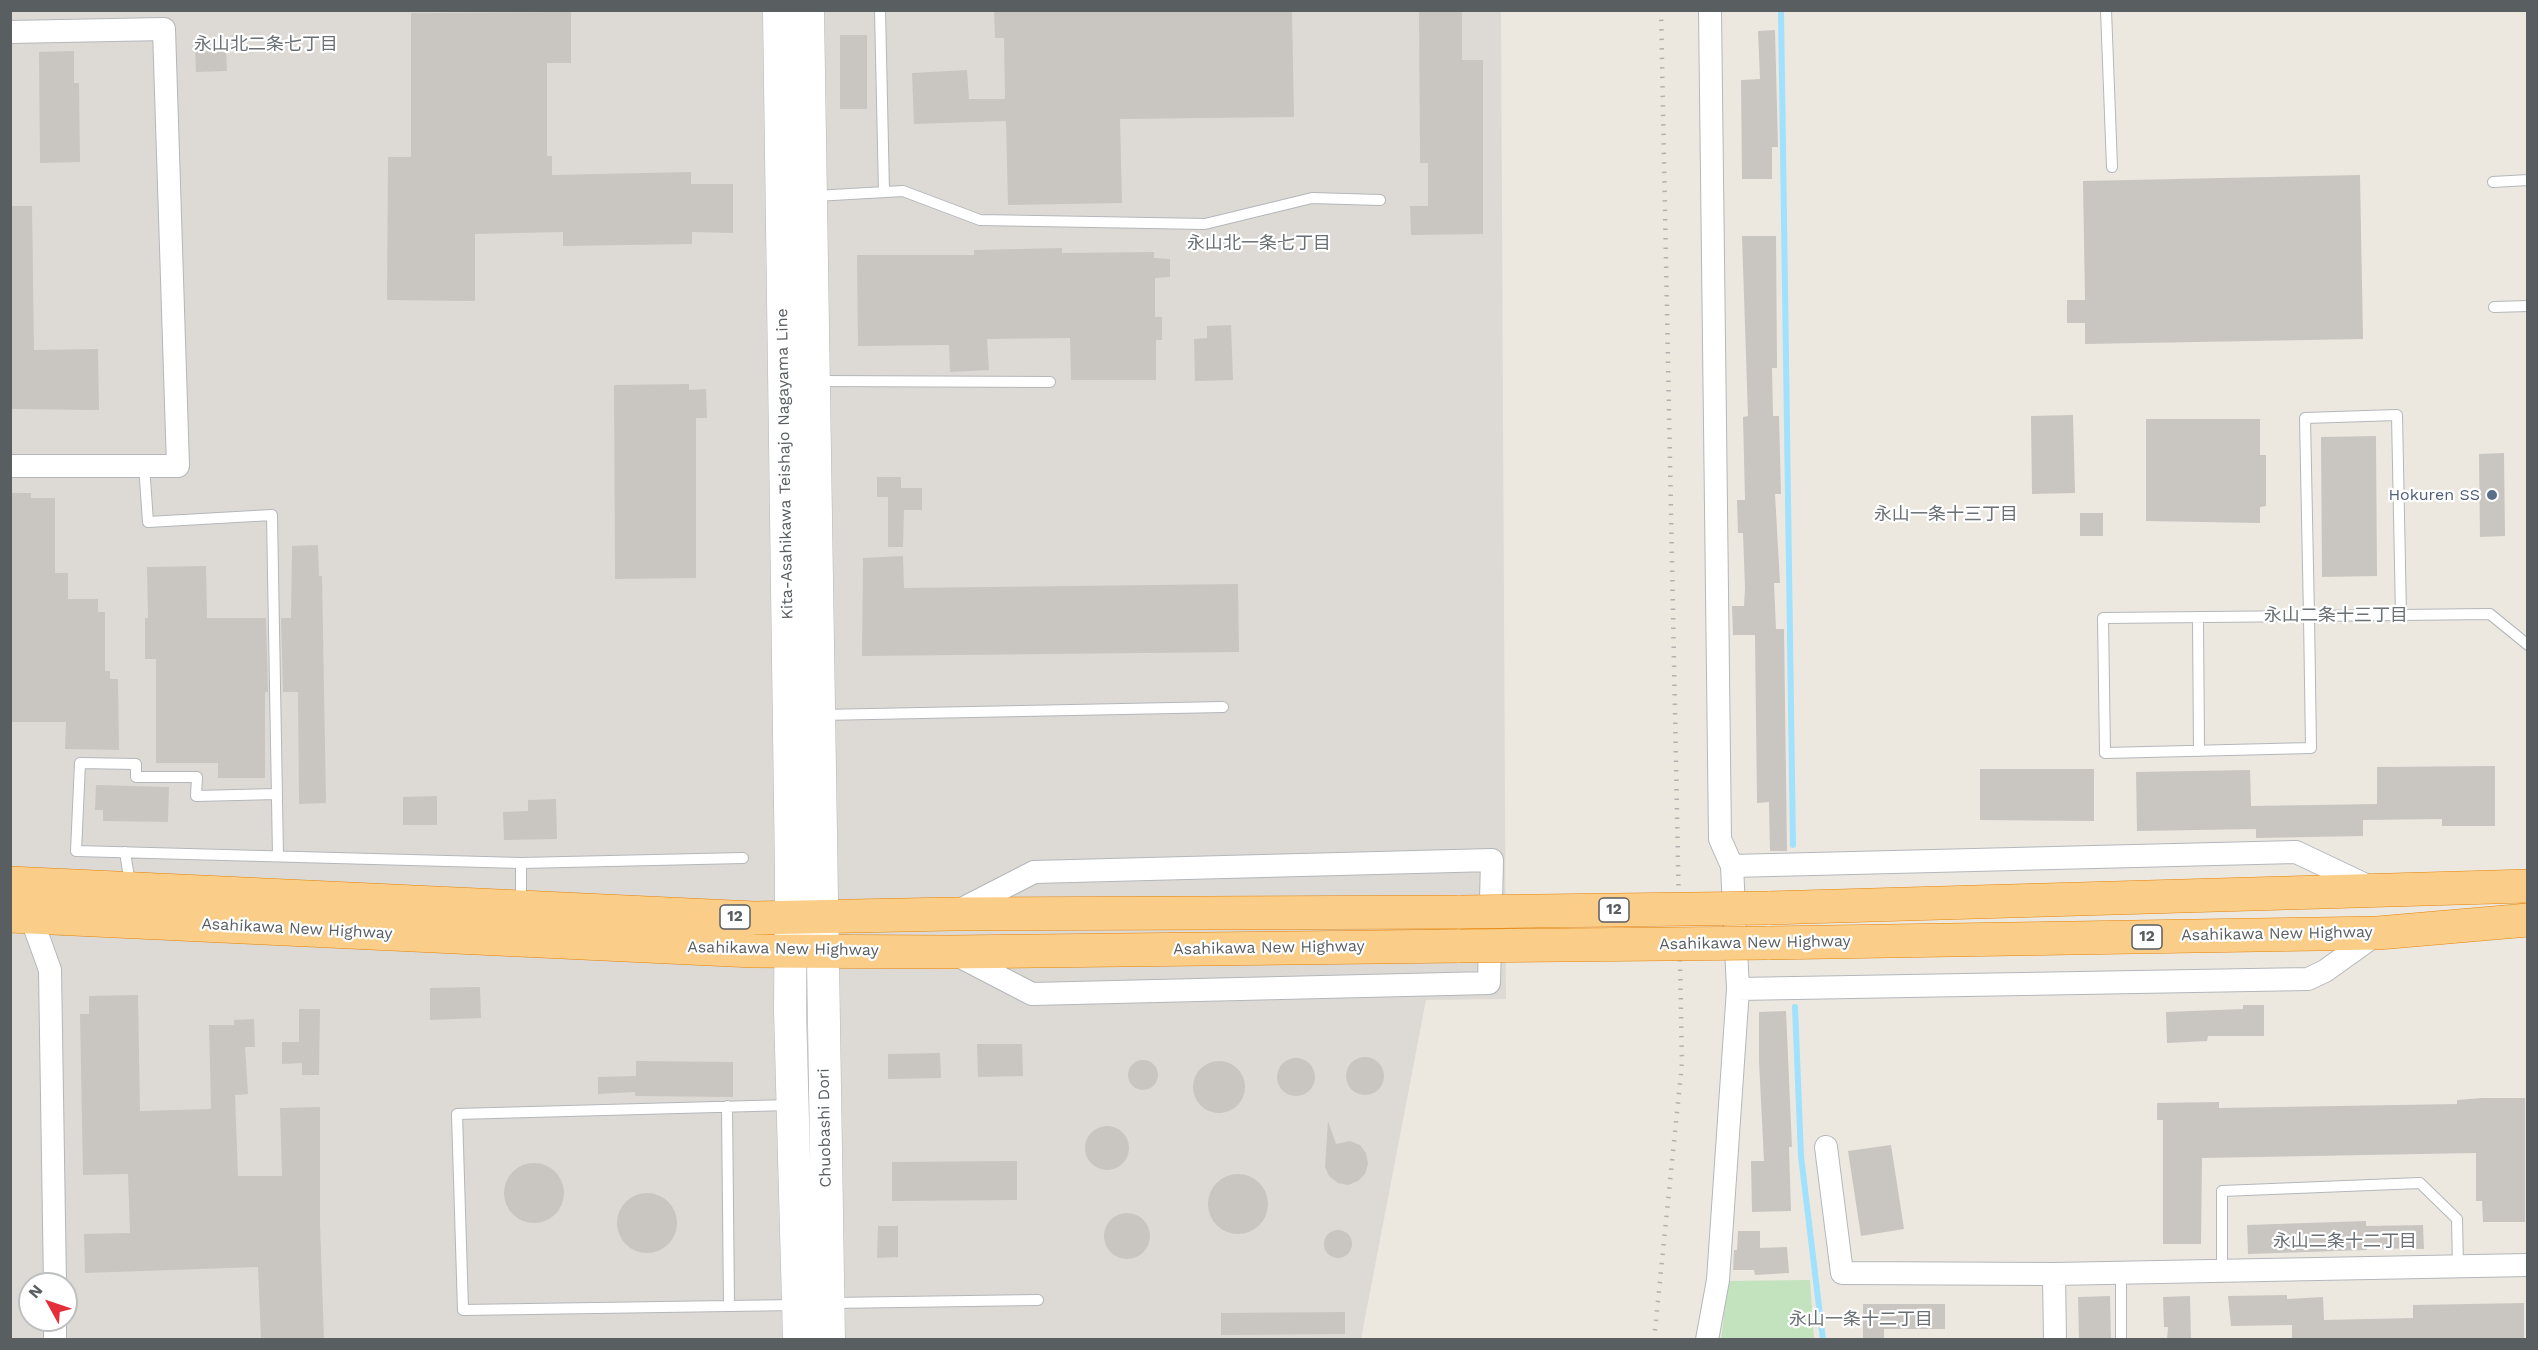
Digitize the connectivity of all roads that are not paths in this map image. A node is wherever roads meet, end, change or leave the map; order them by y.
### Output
1 (779, 10) edge
2 (808, 10) edge
3 (880, 10) edge
4 (1710, 10) edge
5 (2106, 10) edge
6 (10, 32) edge
7 (2112, 167) dead end
8 (2528, 180) edge
9 (2493, 182) dead end
10 (884, 192) junction
11 (796, 196) junction
12 (1380, 200) dead end
13 (2528, 306) edge
14 (2494, 307) dead end
15 (813, 381) junction
16 (1050, 382) dead end
17 (144, 465) junction
18 (10, 466) edge
19 (801, 552) junction
20 (2401, 615) junction
21 (2309, 616) junction
22 (2198, 617) junction
23 (2528, 645) edge
24 (1223, 707) dead end
25 (818, 715) junction
26 (2199, 751) junction
27 (277, 794) junction
28 (125, 852) junction
29 (278, 856) junction
30 (743, 858) dead end
31 (520, 863) junction
32 (1732, 866) junction
33 (13, 878) edge
34 (2528, 886) edge
35 (131, 889) junction
36 (2376, 890) junction
37 (521, 907) junction
38 (952, 914) junction
39 (21, 916) edge
40 (806, 917) junction
41 (2528, 920) edge
42 (2378, 933) junction
43 (806, 950) junction
44 (951, 952) junction
45 (1738, 989) junction
46 (793, 1105) junction
47 (727, 1106) junction
48 (1826, 1147) dead end
49 (2528, 1265) edge
50 (2458, 1266) junction
51 (2222, 1270) junction
52 (55, 1272) edge
53 (2121, 1272) junction
54 (2055, 1274) junction
55 (1038, 1300) dead end
56 (813, 1304) junction
57 (729, 1306) junction
58 (799, 1340) edge
59 (829, 1340) edge
60 (1707, 1340) edge
61 (2055, 1340) edge
62 (2121, 1340) edge

1 - 11 main road, Kita-Asahikawa Teishajo Nagayama Line
2 - 11 main road, Kita-Asahikawa Teishajo Nagayama Line
3 - 10 lane
4 - 32 street
5 - 7 lane
6 - 17 street
8 - 9 lane
10 - 11 lane
10 - 12 lane
11 - 15 main road, Kita-Asahikawa Teishajo Nagayama Line
11 - 19 main road, Kita-Asahikawa Teishajo Nagayama Line
13 - 14 lane
15 - 16 lane
15 - 19 main road, Kita-Asahikawa Teishajo Nagayama Line
17 - 18 street
17 - 27 lane
19 - 25 main road, Kita-Asahikawa Teishajo Nagayama Line
19 - 40 main road, Kita-Asahikawa Teishajo Nagayama Line
20 - 21 lane
20 - 21 lane
20 - 23 lane
21 - 22 lane
21 - 26 lane
22 - 26 lane
22 - 26 lane
24 - 25 lane
25 - 40 main road, Kita-Asahikawa Teishajo Nagayama Line
27 - 28 lane
27 - 29 lane
28 - 29 lane
28 - 35 lane
29 - 31 lane
30 - 31 lane
31 - 37 lane
32 - 36 street
32 - 45 street
33 - 35 highway, Asahikawa New Highway / 12
33 - 39 street
34 - 36 highway, Asahikawa New Highway / 12
35 - 37 highway, Asahikawa New Highway / 12
36 - 38 highway, Asahikawa New Highway / 12, bridge
37 - 40 highway, Asahikawa New Highway / 12
38 - 40 highway, Asahikawa New Highway / 12
38 - 44 street
39 - 43 highway, Asahikawa New Highway / 12
39 - 52 street
40 - 43 main road, Chuobashi Dori
41 - 42 highway, Asahikawa New Highway / 12
42 - 44 highway, Asahikawa New Highway / 12, bridge
42 - 45 street
43 - 44 highway, Asahikawa New Highway / 12
43 - 46 main road, Chuobashi Dori
43 - 56 main road, Chuobashi Dori
45 - 60 street
46 - 47 lane
46 - 56 main road, Chuobashi Dori
47 - 57 lane
47 - 57 lane
48 - 54 street
49 - 50 street
50 - 51 street
50 - 51 lane
51 - 53 street
53 - 54 street
53 - 62 lane
54 - 61 street
55 - 56 lane
56 - 57 lane
56 - 58 main road, Chuobashi Dori
56 - 59 main road, Chuobashi Dori

